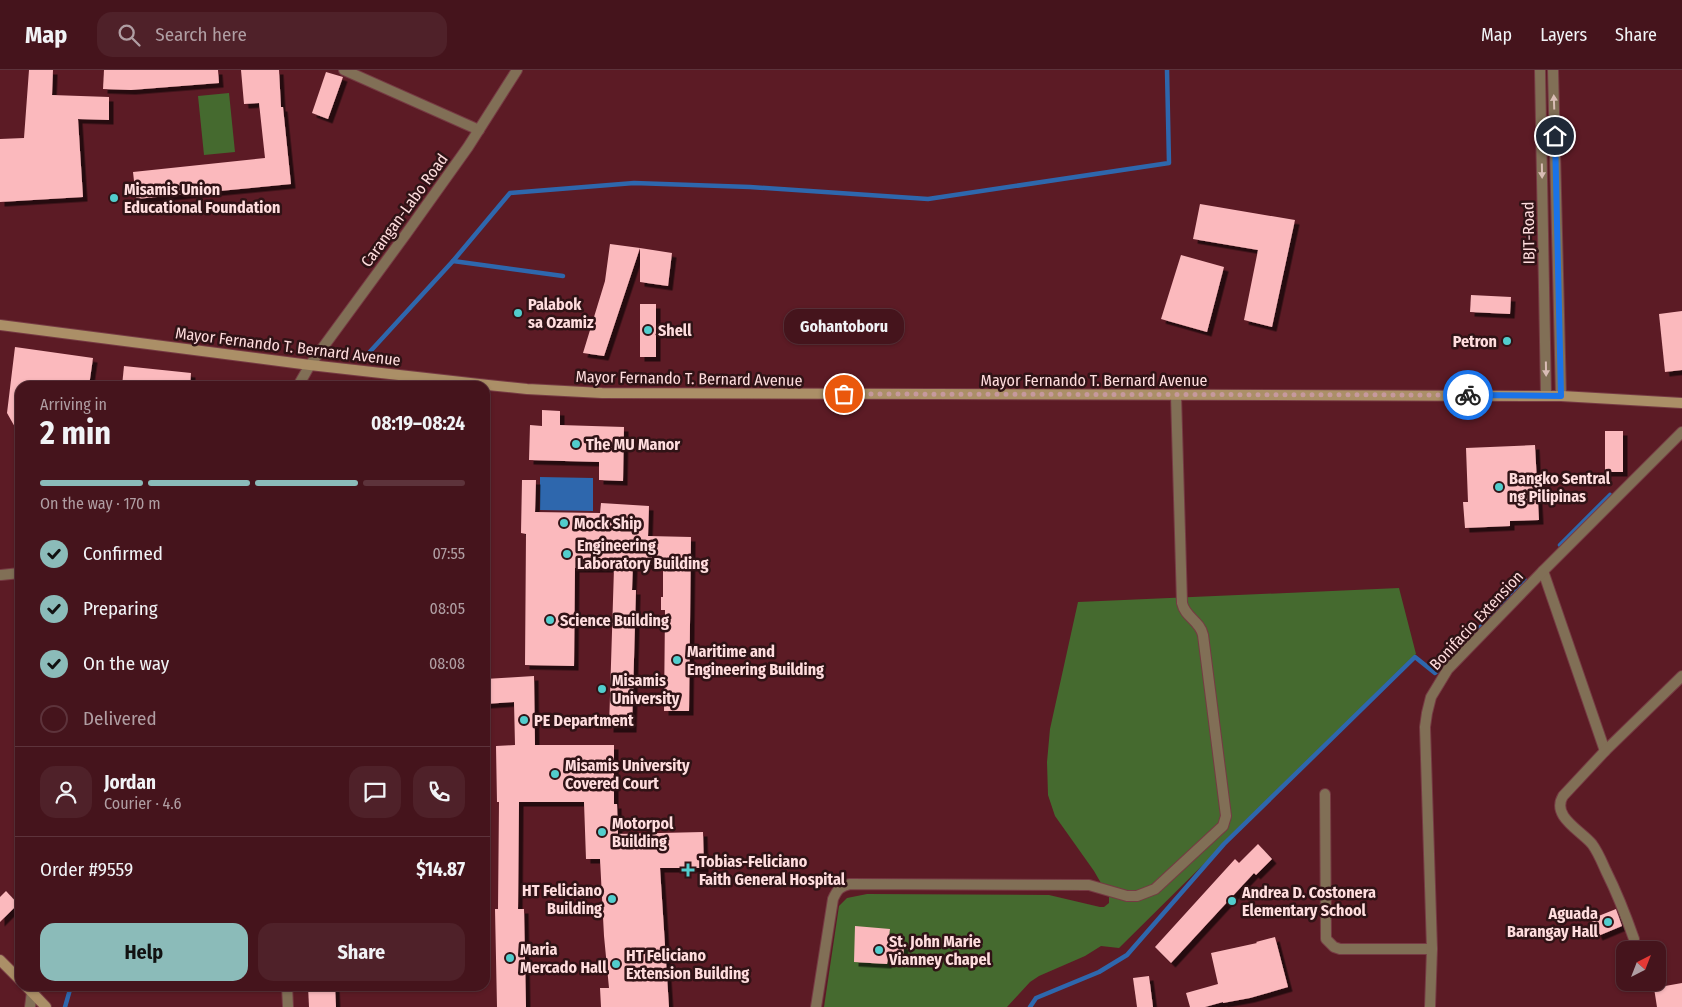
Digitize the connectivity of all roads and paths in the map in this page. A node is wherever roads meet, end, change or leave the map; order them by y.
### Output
1 (344, 70) edge
2 (518, 70) edge
3 (1540, 70) edge
4 (1553, 70) edge
5 (479, 130) junction
6 (0, 325) edge
7 (1545, 341) junction
8 (1560, 341) junction
9 (310, 365) junction
10 (301, 381) edge
11 (455, 381) edge
12 (490, 385) edge
13 (1176, 395) junction
14 (1546, 396) junction
15 (1561, 396) junction
16 (1682, 403) edge
17 (1682, 432) edge
18 (1543, 571) junction
19 (15, 574) edge
20 (1, 575) edge
21 (1682, 676) edge
22 (1605, 751) junction
23 (1325, 794) dead end
24 (1634, 939) dead end
25 (1432, 950) junction
26 (0, 960) edge
27 (15, 975) edge
28 (29, 991) edge
29 (31, 991) edge
30 (287, 991) edge
31 (30, 1007) edge
32 (46, 1007) edge
33 (288, 1007) edge
34 (816, 1007) edge
35 (1430, 1007) edge

1 - 5 street
2 - 5 street, Carangan-Labo Road
3 -> 7 street, IBJT-Road
8 -> 4 street, IBJT-Road
5 - 9 street, Carangan-Labo Road
6 - 9 main road, Mayor Fernando T. Bernard Avenue
7 - 8 street
7 -> 14 street, IBJT-Road
8 - 15 street, IBJT-Road
9 - 10 street, Carangan-Labo Road
9 - 11 main road, Mayor Fernando T. Bernard Avenue
12 - 13 main road, Mayor Fernando T. Bernard Avenue
13 - 14 main road, Mayor Fernando T. Bernard Avenue
13 - 34 street
14 - 15 main road, Mayor Fernando T. Bernard Avenue
15 - 16 main road, Mayor Fernando T. Bernard Avenue
17 - 18 street, Bonifacio Extension
18 - 22 street
18 - 25 street, Bonifacio Extension
19 - 20 street
21 - 22 street
22 - 24 street
23 - 25 street
25 - 35 street, Bonifacio Extension
26 - 27 main road
28 - 31 street
29 - 32 main road
30 - 33 street

